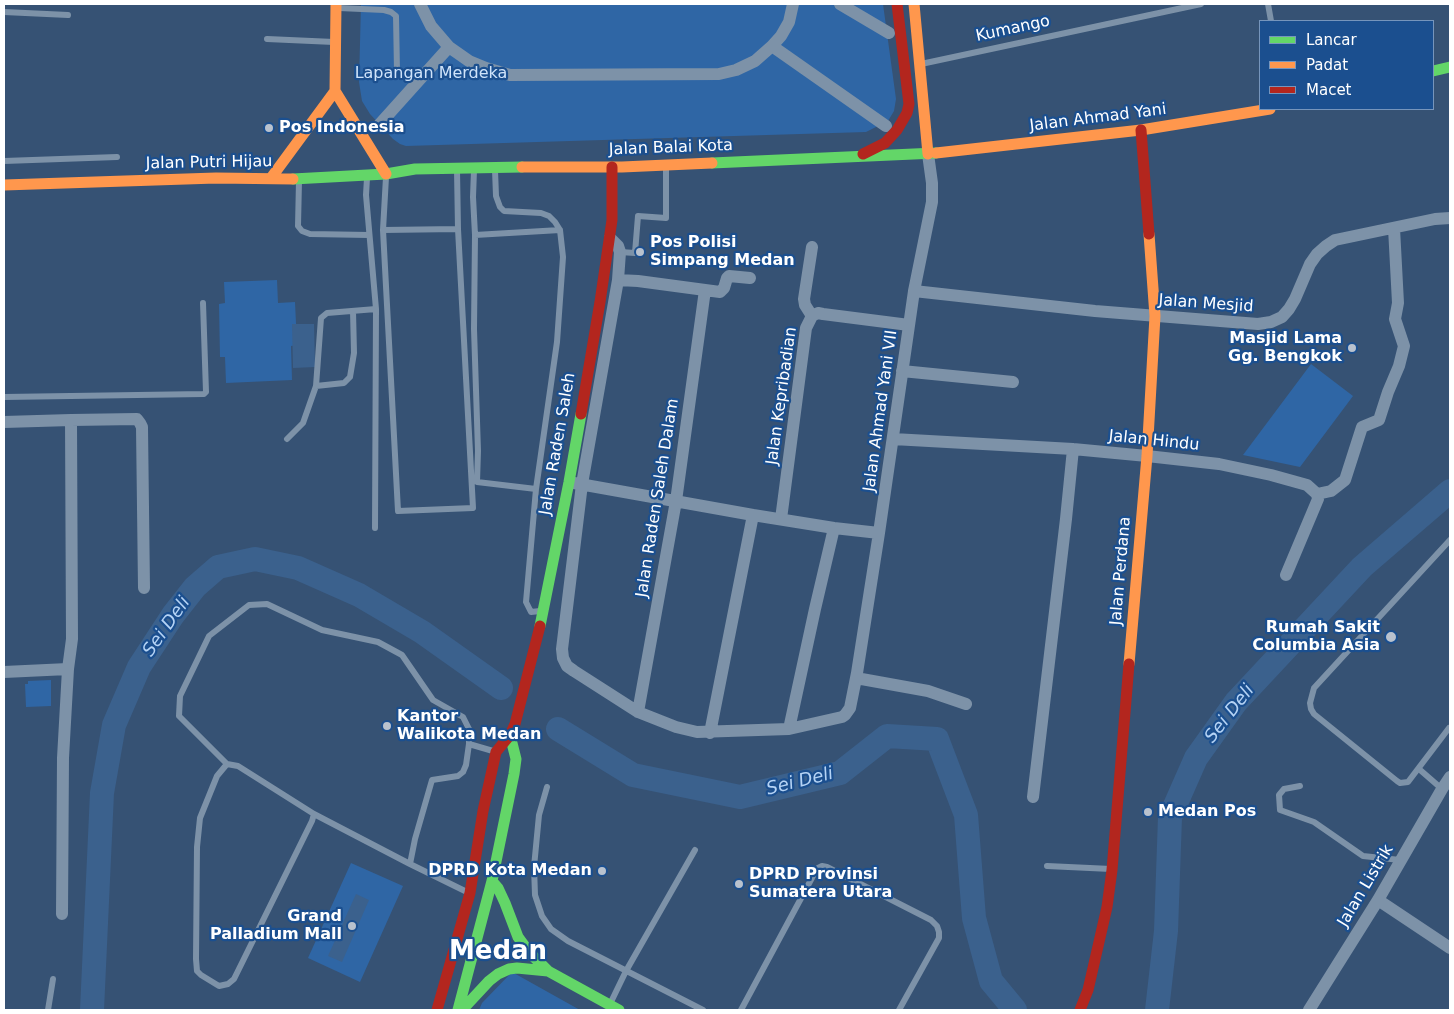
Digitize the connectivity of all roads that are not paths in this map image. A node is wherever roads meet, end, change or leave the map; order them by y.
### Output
1 (420, 4) edge
2 (793, 4) edge
3 (840, 4) edge
4 (897, 4) edge
5 (914, 4) edge
6 (1201, 4) edge
7 (1268, 4) edge
8 (336, 6) edge
9 (4, 12) edge
10 (68, 15) dead end
11 (1271, 20) edge
12 (889, 33) dead end
13 (267, 39) dead end
14 (335, 42) junction
15 (772, 46) junction
16 (449, 47) junction
17 (920, 64) junction
18 (1450, 67) edge
19 (397, 71) dead end
20 (1434, 71) edge
21 (336, 91) junction
22 (1264, 110) edge
23 (378, 126) dead end
24 (886, 126) dead end
25 (1140, 130) junction
26 (928, 154) junction
27 (117, 157) dead end
28 (856, 157) junction
29 (4, 161) edge
30 (666, 165) junction
31 (474, 167) junction
32 (494, 167) junction
33 (612, 167) junction
34 (457, 168) junction
35 (415, 169) joint
36 (386, 174) junction
37 (367, 175) junction
38 (271, 178) junction
39 (299, 179) junction
40 (4, 185) edge
41 (1450, 218) edge
42 (1394, 228) junction
43 (458, 229) junction
44 (382, 230) junction
45 (560, 230) junction
46 (369, 234) junction
47 (475, 235) junction
48 (610, 238) junction
49 (812, 247) dead end
50 (620, 252) junction
51 (750, 278) dead end
52 (618, 280) junction
53 (705, 290) junction
54 (914, 292) junction
55 (600, 302) junction
56 (203, 303) dead end
57 (614, 303) junction
58 (376, 309) junction
59 (353, 311) junction
60 (812, 316) junction
61 (1155, 316) junction
62 (909, 325) junction
63 (902, 371) junction
64 (1013, 382) dead end
65 (316, 386) junction
66 (4, 397) edge
67 (71, 420) junction
68 (4, 422) edge
69 (287, 439) dead end
70 (894, 439) junction
71 (1073, 450) junction
72 (1147, 456) junction
73 (569, 482) junction
74 (582, 484) junction
75 (536, 489) junction
76 (1317, 494) junction
77 (676, 501) junction
78 (753, 515) junction
79 (781, 519) junction
80 (375, 528) dead end
81 (834, 528) junction
82 (879, 533) junction
83 (1450, 540) edge
84 (1286, 575) dead end
85 (144, 588) dead end
86 (543, 613) junction
87 (68, 669) junction
88 (4, 672) edge
89 (857, 675) junction
90 (966, 704) dead end
91 (638, 712) junction
92 (1449, 728) edge
93 (513, 729) junction
94 (789, 729) junction
95 (710, 733) junction
96 (470, 744) junction
97 (506, 756) junction
98 (226, 764) junction
99 (1419, 769) junction
100 (1450, 778) edge
101 (1300, 786) dead end
102 (547, 787) dead end
103 (1442, 789) junction
104 (1033, 797) dead end
105 (314, 814) junction
106 (695, 850) dead end
107 (1400, 860) junction
108 (410, 864) junction
109 (1047, 866) dead end
110 (1112, 870) junction
111 (492, 881) junction
112 (470, 893) junction
113 (1378, 900) junction
114 (62, 914) dead end
115 (1450, 948) edge
116 (548, 971) junction
117 (626, 971) junction
118 (53, 979) dead end
119 (614, 1008) edge
120 (48, 1010) edge
121 (437, 1010) edge
122 (458, 1010) edge
123 (462, 1010) edge
124 (703, 1010) edge
125 (741, 1010) edge
126 (899, 1010) edge
127 (1080, 1010) edge
128 (1309, 1010) edge

1 - 16 street
2 - 15 street
3 - 12 street
4 - 28 main road
5 - 17 main road
6 - 17 lane, Kumango
7 - 11 lane
8 - 14 main road
8 - 19 lane
9 - 10 lane
13 - 14 lane
14 - 21 main road
15 - 16 street
15 - 24 street
16 - 23 street
17 - 26 main road
18 - 20 main road
21 - 36 main road
21 - 38 main road
22 - 25 main road, Jalan Ahmad Yani
25 - 26 main road, Jalan Ahmad Yani
25 - 61 main road, Jalan Perdana
26 - 28 main road, Jalan Balai Kota
26 - 54 street, Jalan Ahmad Yani VII
27 - 29 lane
28 - 30 main road, Jalan Balai Kota
30 - 33 main road, Jalan Balai Kota
30 - 50 lane
31 - 32 main road, Jalan Balai Kota
31 - 34 main road, Jalan Balai Kota
31 - 47 lane
32 - 33 main road, Jalan Balai Kota
32 - 45 lane
33 - 48 main road, Jalan Raden Saleh
34 - 35 main road, Jalan Balai Kota
34 - 43 lane
35 - 36 main road, Jalan Putri Hijau
36 - 37 main road, Jalan Putri Hijau
36 - 44 lane
37 - 39 main road, Jalan Putri Hijau
37 - 46 lane
38 - 39 main road, Jalan Putri Hijau
38 - 40 main road, Jalan Putri Hijau
39 - 46 lane
41 - 42 street, Jalan Mesjid
42 - 61 street, Jalan Mesjid
42 - 76 street
43 - 44 lane
43 - 44 lane
45 - 47 lane
45 - 75 lane
46 - 58 lane
47 - 75 lane
48 - 50 street
48 - 55 main road, Jalan Raden Saleh
49 - 60 street
50 - 52 street, Jalan Ahmad Yani VII
51 - 53 street
52 - 53 street
52 - 57 street, Jalan Ahmad Yani VII
53 - 77 street, Jalan Raden Saleh Dalam
54 - 61 street, Jalan Mesjid
54 - 62 street, Jalan Ahmad Yani VII
55 - 57 street
55 - 73 main road, Jalan Raden Saleh
56 - 66 lane
57 - 74 street, Jalan Ahmad Yani VII
58 - 59 lane
58 - 80 lane
59 - 65 lane
59 - 65 lane
60 - 62 street, Jalan Kepribadian
60 - 79 street, Jalan Kepribadian
61 - 72 main road, Jalan Perdana
62 - 63 street, Jalan Ahmad Yani VII
63 - 64 street
63 - 70 street, Jalan Ahmad Yani VII
65 - 69 lane
67 - 68 street
67 - 85 street
67 - 87 street
70 - 71 street, Jalan Hindu
70 - 82 street, Jalan Ahmad Yani VII
71 - 72 street, Jalan Hindu
71 - 104 street
72 - 76 street, Jalan Hindu
72 - 110 main road, Jalan Perdana
73 - 74 street
73 - 86 main road, Jalan Raden Saleh
74 - 77 street
74 - 91 street, Jalan Ahmad Yani VII
75 - 86 lane
76 - 84 street
77 - 78 street
77 - 91 street, Jalan Raden Saleh Dalam
78 - 79 street
78 - 95 street
79 - 81 street
81 - 82 street
81 - 94 street
82 - 89 street, Jalan Ahmad Yani VII
83 - 99 lane
86 - 93 main road, Jalan Raden Saleh
87 - 88 street
87 - 114 street
89 - 90 street
89 - 94 street, Jalan Ahmad Yani VII
91 - 95 street, Jalan Ahmad Yani VII
92 - 99 lane
93 - 97 main road
93 - 97 main road
94 - 95 street, Jalan Ahmad Yani VII
96 - 97 lane
96 - 98 lane
96 - 108 lane
97 - 111 main road
97 - 112 main road
98 - 105 lane
98 - 105 lane
99 - 103 lane
100 - 103 street, Jalan Listrik
101 - 107 lane
102 - 117 lane
103 - 107 street, Jalan Listrik
105 - 108 lane
106 - 117 lane
107 - 113 street, Jalan Listrik
108 - 112 lane
109 - 110 lane
110 - 127 main road, Jalan Perdana
111 - 116 main road
111 - 122 main road
112 - 121 main road
113 - 115 street
113 - 128 street, Jalan Listrik
116 - 119 main road
116 - 123 main road
117 - 119 lane
117 - 124 lane
118 - 120 lane
125 - 126 lane

